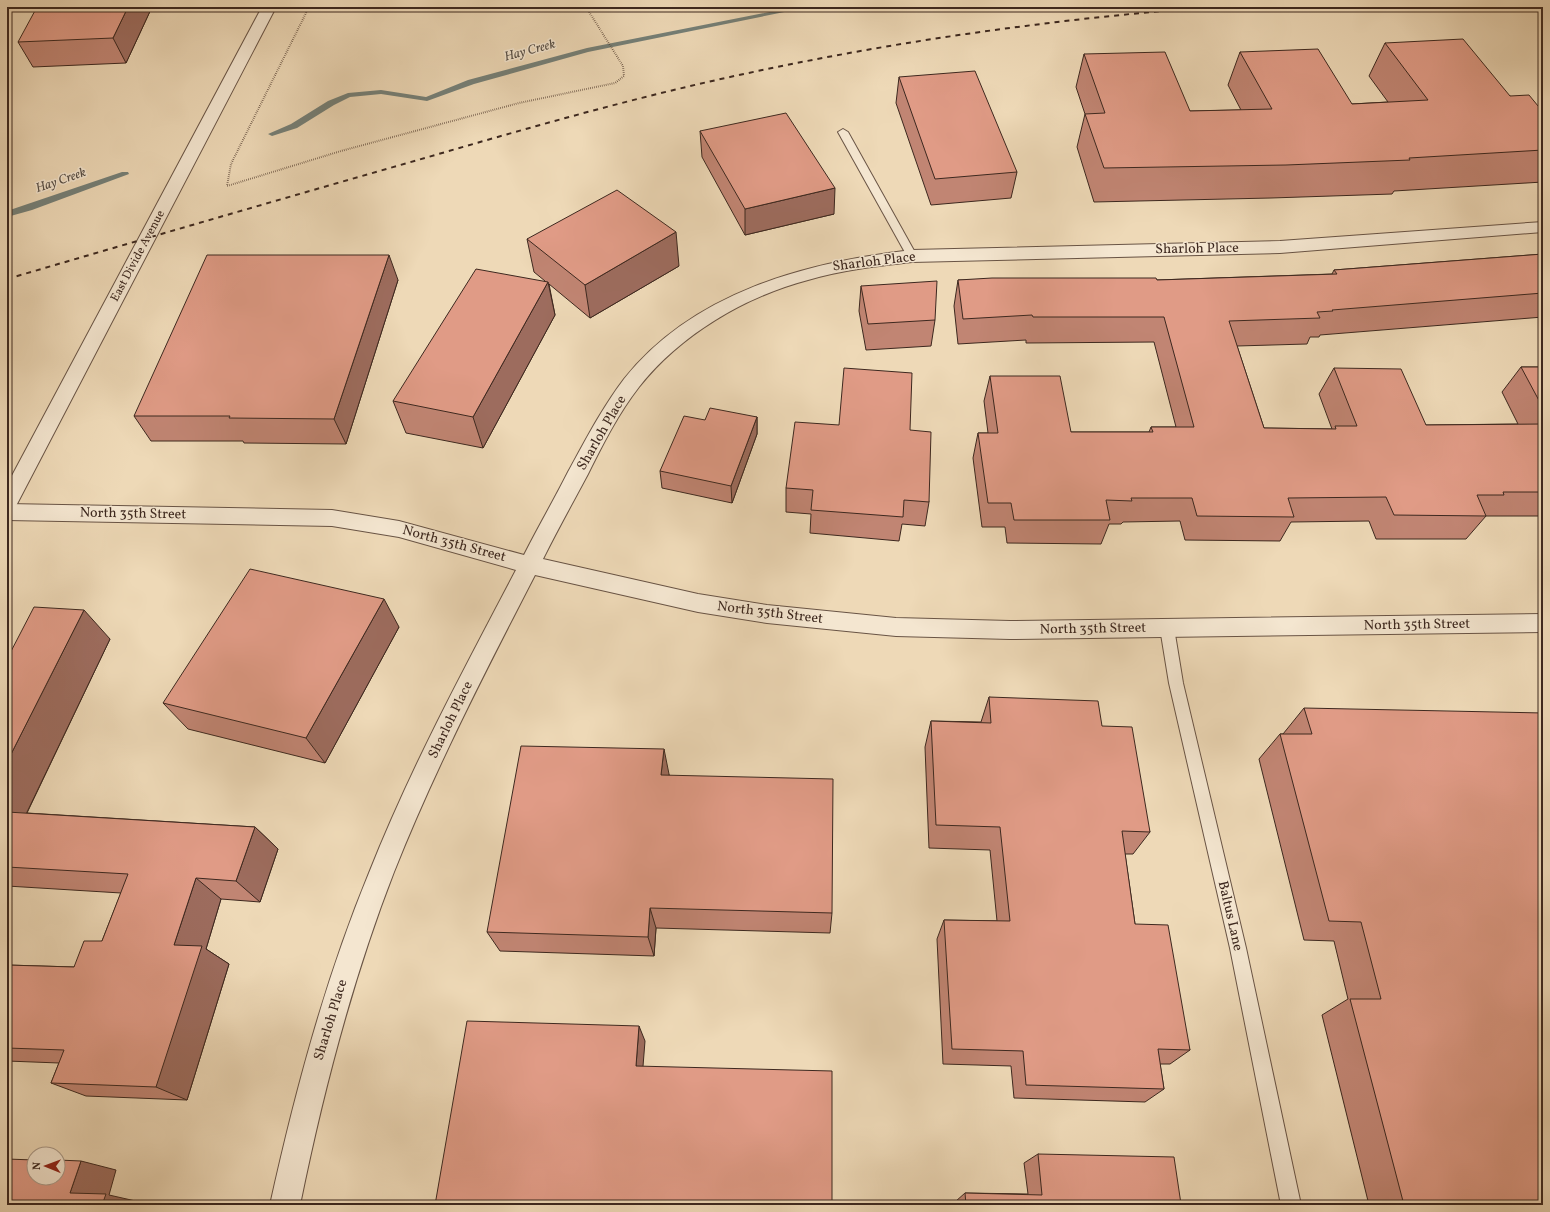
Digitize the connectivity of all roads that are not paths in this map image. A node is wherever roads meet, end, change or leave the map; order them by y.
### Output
1 (270, 7) edge
2 (843, 132) dead end
3 (1543, 227) edge
4 (912, 256) junction
5 (7, 504) edge
6 (7, 512) edge
7 (529, 565) junction
8 (1543, 623) edge
9 (1167, 628) junction
10 (285, 1205) edge
11 (1291, 1205) edge

1 - 5 street, East Divide Avenue
2 - 4 lane
3 - 4 street, Sharloh Place
4 - 7 street, Sharloh Place
6 - 7 street, North 35th Street
7 - 9 street, North 35th Street
7 - 10 street, Sharloh Place
8 - 9 street, North 35th Street
9 - 11 lane, Baltus Lane

